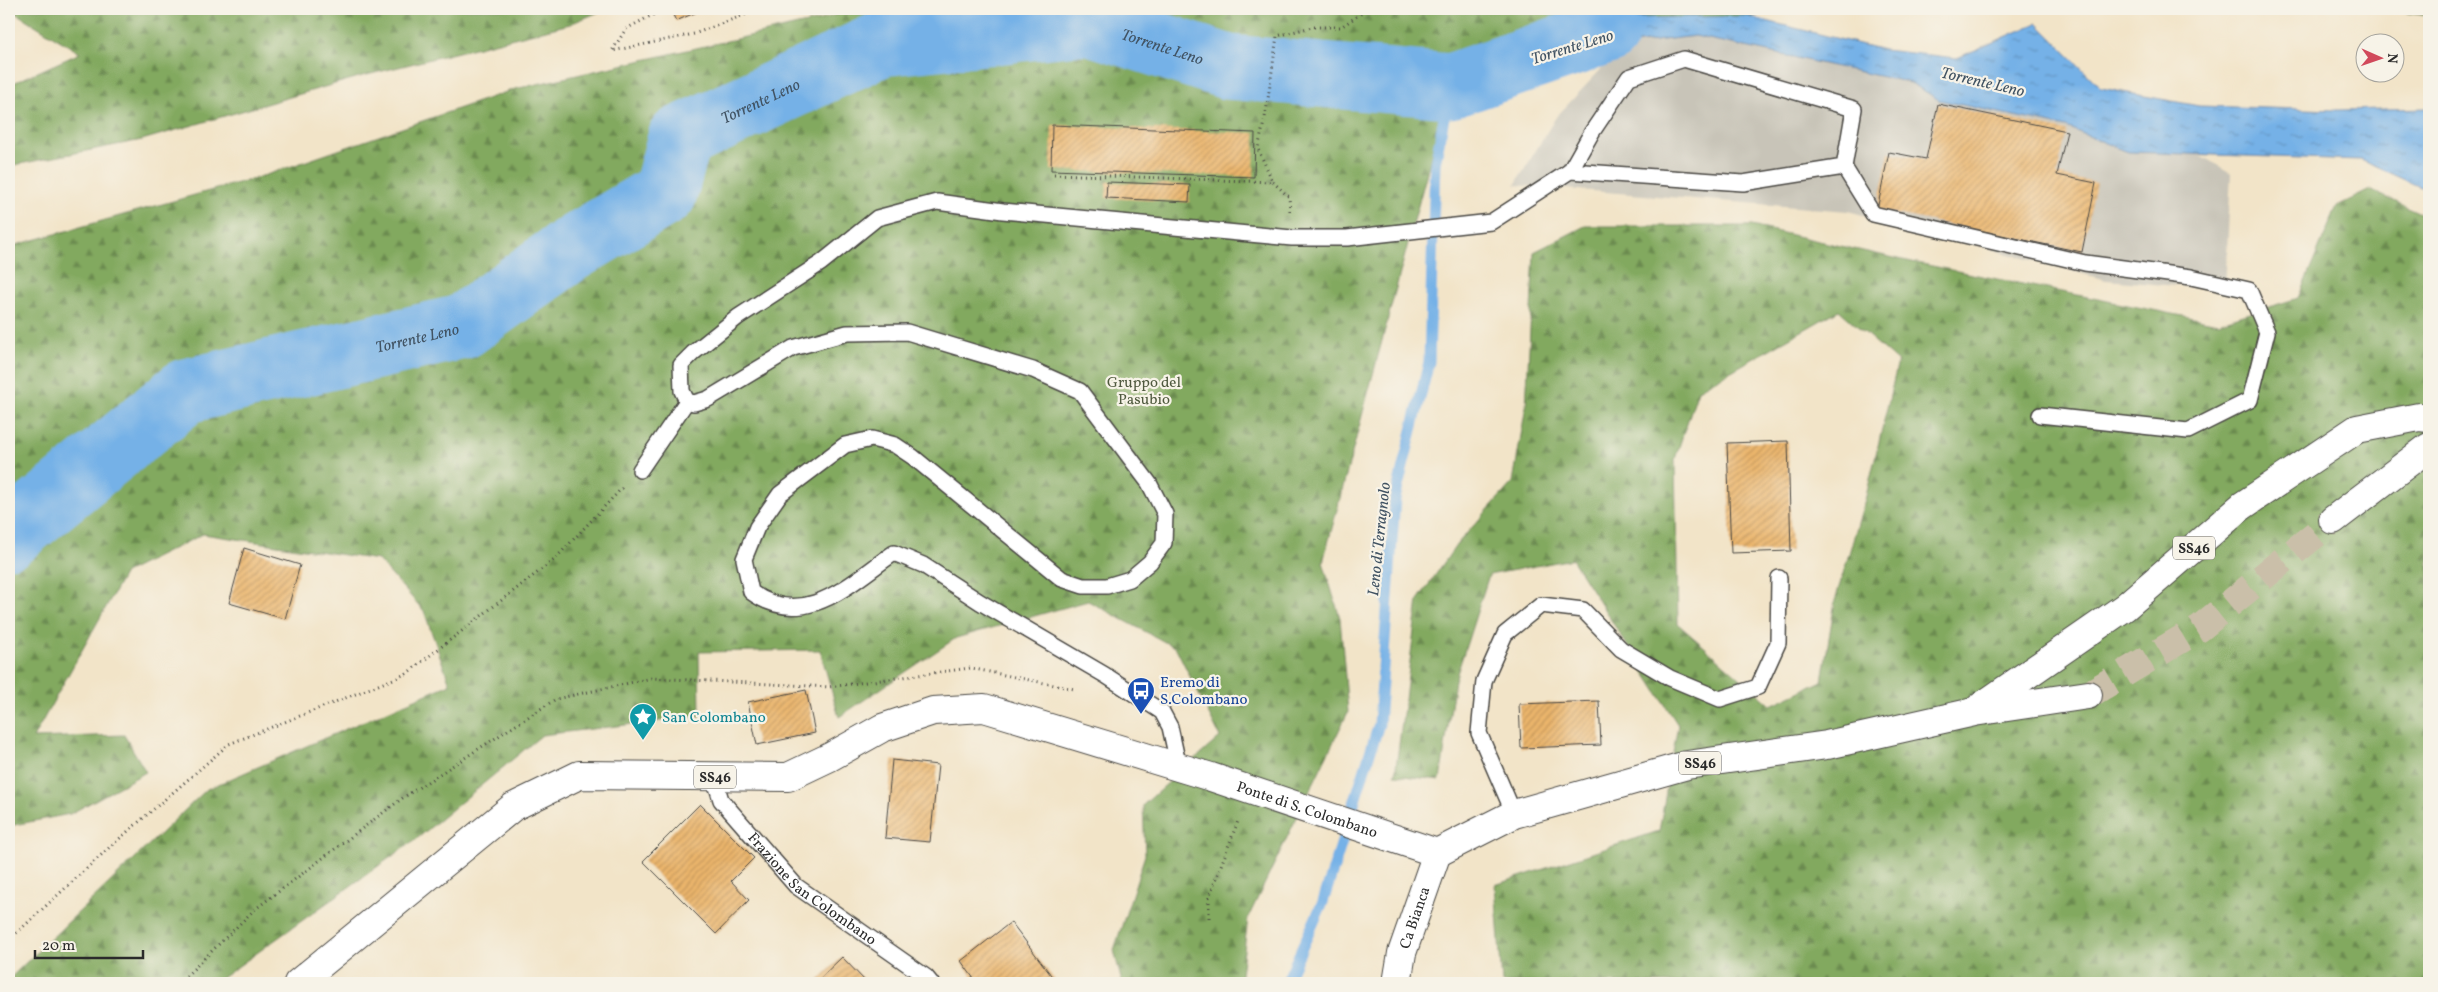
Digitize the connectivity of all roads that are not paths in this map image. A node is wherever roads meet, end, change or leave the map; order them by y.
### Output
1 (1844, 167) junction
2 (1570, 171) junction
3 (687, 401) junction
4 (2040, 415) dead end
5 (2429, 418) edge
6 (2429, 448) edge
7 (640, 470) road end
8 (2333, 520) tunnel mouth
9 (1779, 578) dead end
10 (2088, 694) tunnel mouth
11 (1974, 712) junction
12 (1179, 768) junction
13 (714, 777) junction
14 (1514, 814) junction
15 (1437, 853) junction
16 (298, 983) edge
17 (931, 983) edge
18 (1397, 983) edge

1 - 2 lane
1 - 2 lane
1 - 4 lane
2 - 3 lane
3 - 7 lane
3 - 12 lane
5 - 11 main road, SS46
6 - 8 main road
9 - 14 lane
10 - 11 main road
11 - 14 main road, SS46
12 - 13 main road, SS46
12 - 15 main road, Ponte di S. Colombano / SS46
13 - 16 main road, SS46
13 - 17 lane, Frazione San Colombano
14 - 15 main road, SS46
15 - 18 main road, Ca Bianca

